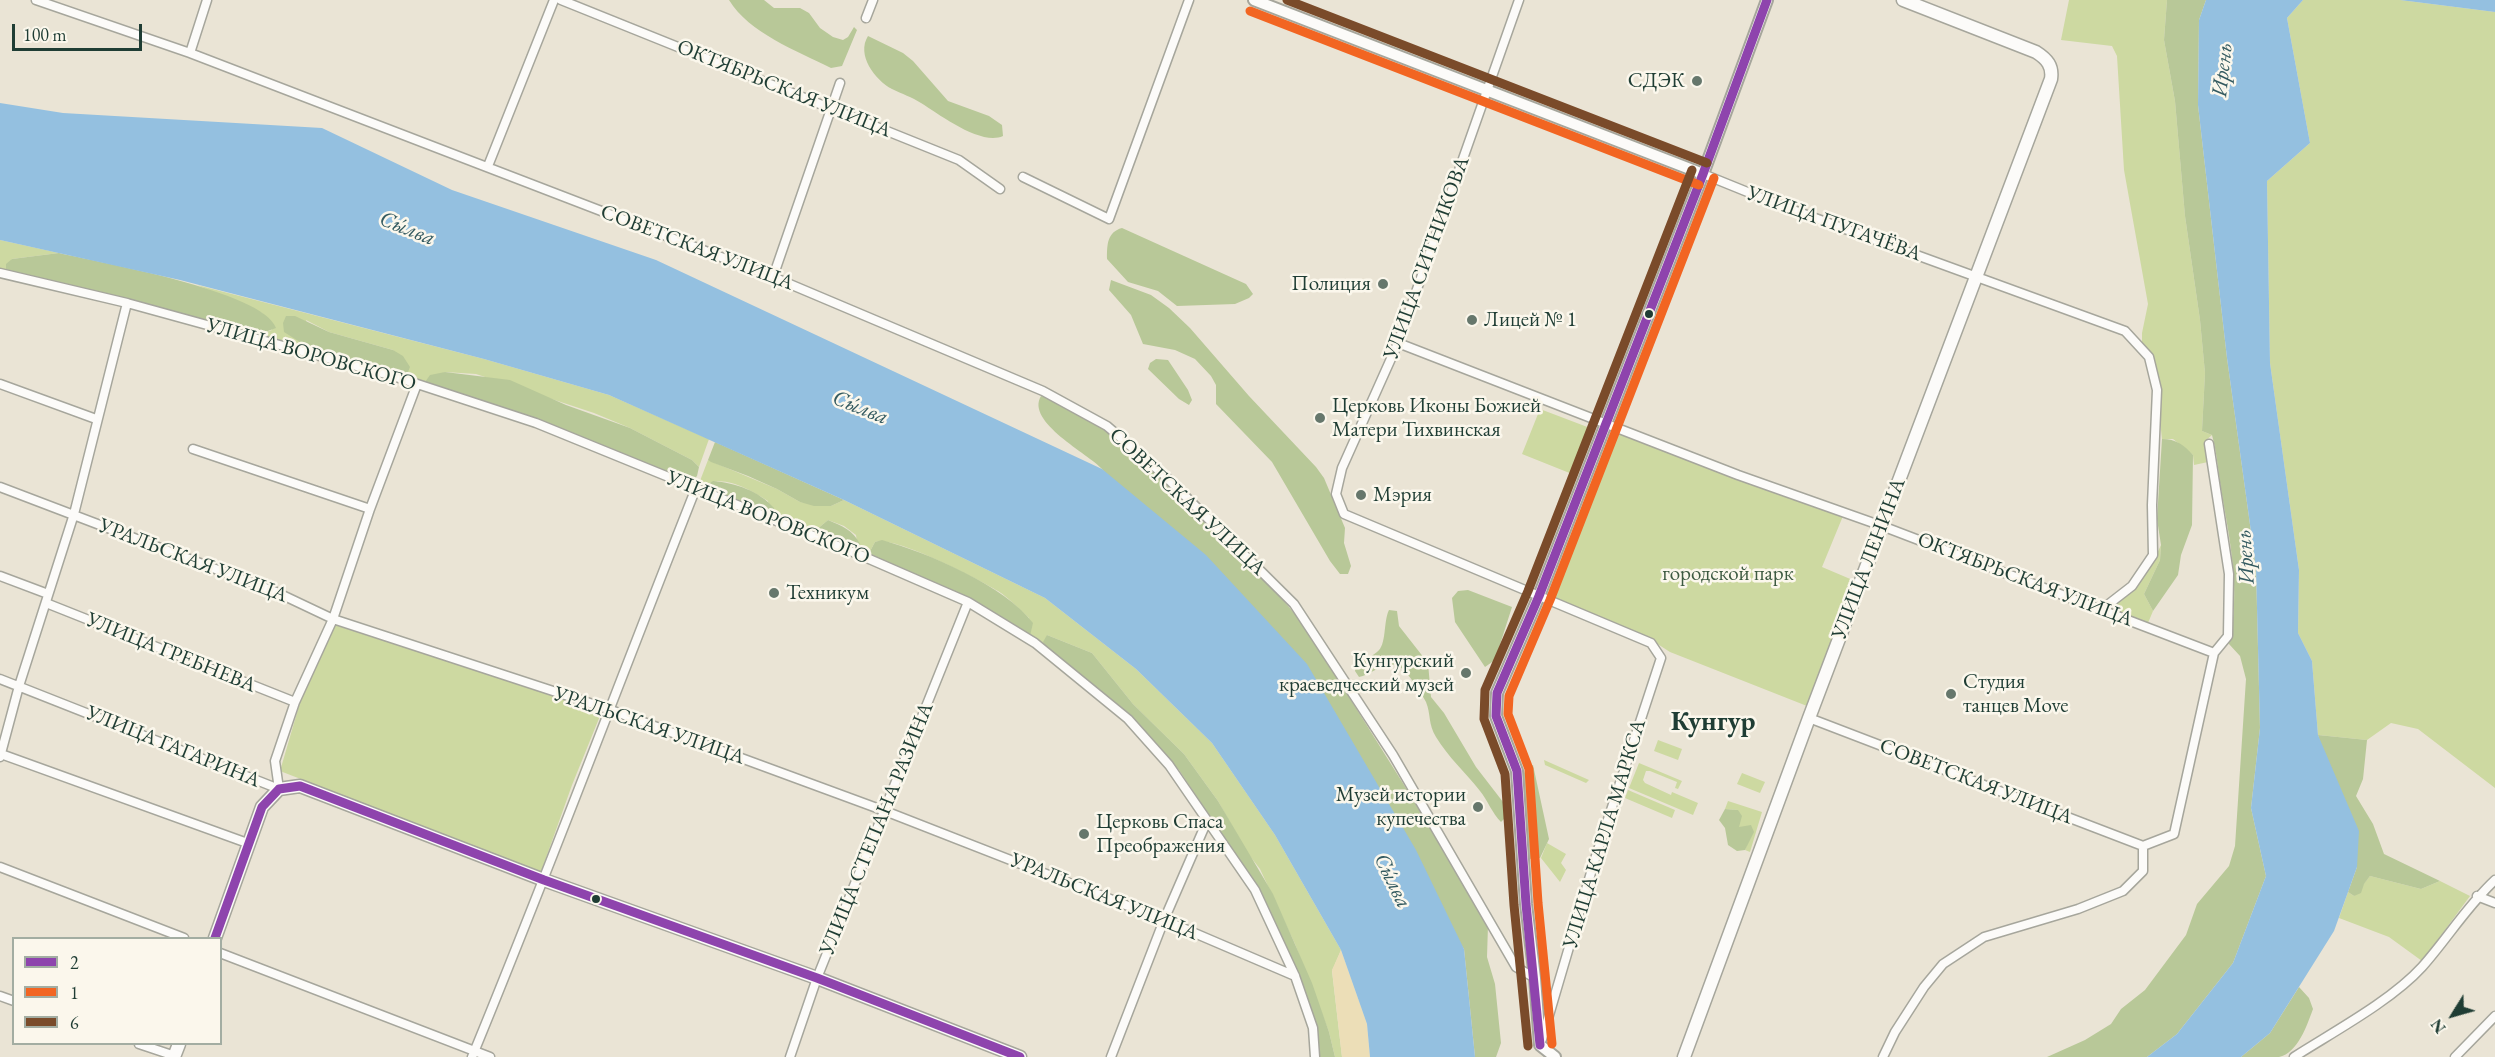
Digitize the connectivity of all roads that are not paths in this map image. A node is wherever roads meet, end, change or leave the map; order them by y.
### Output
1 (36, 0) edge
2 (207, 0) edge
3 (554, 0) edge
4 (561, 0) edge
5 (873, 0) edge
6 (1189, 0) edge
7 (1254, 0) edge
8 (1519, 0) edge
9 (1767, 0) edge
10 (1903, 0) edge
11 (866, 18) dead end
12 (190, 53) junction
13 (840, 83) dead end
14 (1489, 89) junction
15 (832, 107) junction
16 (488, 166) junction
17 (1703, 174) junction
18 (1023, 177) dead end
19 (1000, 189) dead end
20 (0, 273) edge
21 (1978, 276) junction
22 (772, 277) junction
23 (127, 303) junction
24 (1398, 343) junction
25 (0, 384) edge
26 (417, 384) junction
27 (96, 419) junction
28 (1606, 423) junction
29 (2209, 444) dead end
30 (193, 449) dead end
31 (0, 487) edge
32 (696, 488) junction
33 (370, 509) junction
34 (74, 514) junction
35 (1882, 526) junction
36 (0, 576) edge
37 (1539, 596) junction
38 (47, 598) junction
39 (968, 602) junction
40 (2101, 610) junction
41 (333, 619) junction
42 (2214, 653) junction
43 (0, 679) edge
44 (20, 686) junction
45 (295, 702) junction
46 (608, 709) junction
47 (1809, 718) junction
48 (1, 755) edge
49 (279, 789) junction
50 (885, 811) junction
51 (1207, 821) junction
52 (249, 844) junction
53 (2144, 846) junction
54 (0, 867) edge
55 (544, 880) junction
56 (2495, 880) edge
57 (2477, 896) junction
58 (2495, 903) edge
59 (1164, 920) junction
60 (179, 937) edge
61 (217, 937) edge
62 (222, 954) edge
63 (1295, 976) junction
64 (816, 978) junction
65 (1535, 978) junction
66 (2495, 1017) edge
67 (144, 1045) edge
68 (1540, 1045) junction
69 (176, 1052) edge
70 (474, 1054) edge
71 (490, 1057) edge
72 (790, 1057) edge
73 (1020, 1057) edge
74 (1111, 1057) edge
75 (1315, 1057) edge
76 (1555, 1057) edge
77 (1684, 1057) edge
78 (1883, 1057) edge
79 (2295, 1057) edge
80 (2455, 1057) edge

1 - 12 street, СОВЕТСКАЯ УЛИЦА
2 - 12 street
3 - 16 street
4 - 15 street, ОКТЯБРЬСКАЯ УЛИЦА
5 - 11 street
6 - 18 street
7 - 14 street, УЛИЦА ПУГАЧЁВА
8 - 14 street, УЛИЦА СИТНИКОВА
9 - 17 street
10 - 21 main road, УЛИЦА ЛЕНИНА
12 - 16 street, СОВЕТСКАЯ УЛИЦА
13 - 15 street
14 - 17 street, УЛИЦА ПУГАЧЁВА
14 - 24 street, УЛИЦА СИТНИКОВА
15 - 19 street, ОКТЯБРЬСКАЯ УЛИЦА
15 - 22 street
16 - 22 street, СОВЕТСКАЯ УЛИЦА
17 - 21 street, УЛИЦА ПУГАЧЁВА
17 - 28 street
20 - 23 street, УЛИЦА ВОРОВСКОГО
21 - 35 main road, УЛИЦА ЛЕНИНА
21 - 40 street, УЛИЦА ПУГАЧЁВА
22 - 65 street, СОВЕТСКАЯ УЛИЦА
23 - 26 street, УЛИЦА ВОРОВСКОГО
23 - 27 street
24 - 28 street, ОКТЯБРЬСКАЯ УЛИЦА
24 - 37 street, УЛИЦА СИТНИКОВА
25 - 27 street
26 - 32 street, УЛИЦА ВОРОВСКОГО
26 - 33 street
27 - 34 street
28 - 35 street, ОКТЯБРЬСКАЯ УЛИЦА
28 - 37 street
29 - 42 street
30 - 33 street
31 - 34 street, УРАЛЬСКАЯ УЛИЦА
32 - 39 street, УЛИЦА ВОРОВСКОГО
32 - 46 street
33 - 41 street
34 - 38 street
34 - 41 street, УРАЛЬСКАЯ УЛИЦА
35 - 40 street, ОКТЯБРЬСКАЯ УЛИЦА
35 - 47 main road, УЛИЦА ЛЕНИНА
36 - 38 street, УЛИЦА ГРЕБНЕВА
37 - 65 street
37 - 68 street, УЛИЦА КАРЛА МАРКСА
38 - 44 street
38 - 45 street, УЛИЦА ГРЕБНЕВА
39 - 50 street, УЛИЦА СТЕПАНА РАЗИНА
39 - 51 street, УЛИЦА ВОРОВСКОГО
40 - 42 street, ОКТЯБРЬСКАЯ УЛИЦА
41 - 45 street
41 - 46 street, УРАЛЬСКАЯ УЛИЦА
42 - 53 street
43 - 44 street, УЛИЦА ГАГАРИНА
44 - 48 street
44 - 49 street, УЛИЦА ГАГАРИНА
45 - 49 street
46 - 50 street, УРАЛЬСКАЯ УЛИЦА
46 - 55 street
47 - 53 street, СОВЕТСКАЯ УЛИЦА
47 - 77 main road, УЛИЦА ЛЕНИНА
48 - 52 street
49 - 52 main road
49 - 55 main road, УЛИЦА ГАГАРИНА
50 - 59 street, УРАЛЬСКАЯ УЛИЦА
50 - 64 street, УЛИЦА СТЕПАНА РАЗИНА
51 - 59 street
51 - 63 street, УЛИЦА ВОРОВСКОГО
52 - 61 main road
53 - 78 street
54 - 60 street
55 - 64 main road, УЛИЦА ГАГАРИНА
55 - 70 street
56 - 57 street
57 - 58 street
57 - 79 street
59 - 63 street, УРАЛЬСКАЯ УЛИЦА
59 - 74 street
62 - 70 street
63 - 75 street, УЛИЦА ВОРОВСКОГО
64 - 72 street, УЛИЦА СТЕПАНА РАЗИНА
64 - 73 main road, УЛИЦА ГАГАРИНА
65 - 68 street
66 - 80 street
67 - 69 street
68 - 76 street
70 - 71 street

